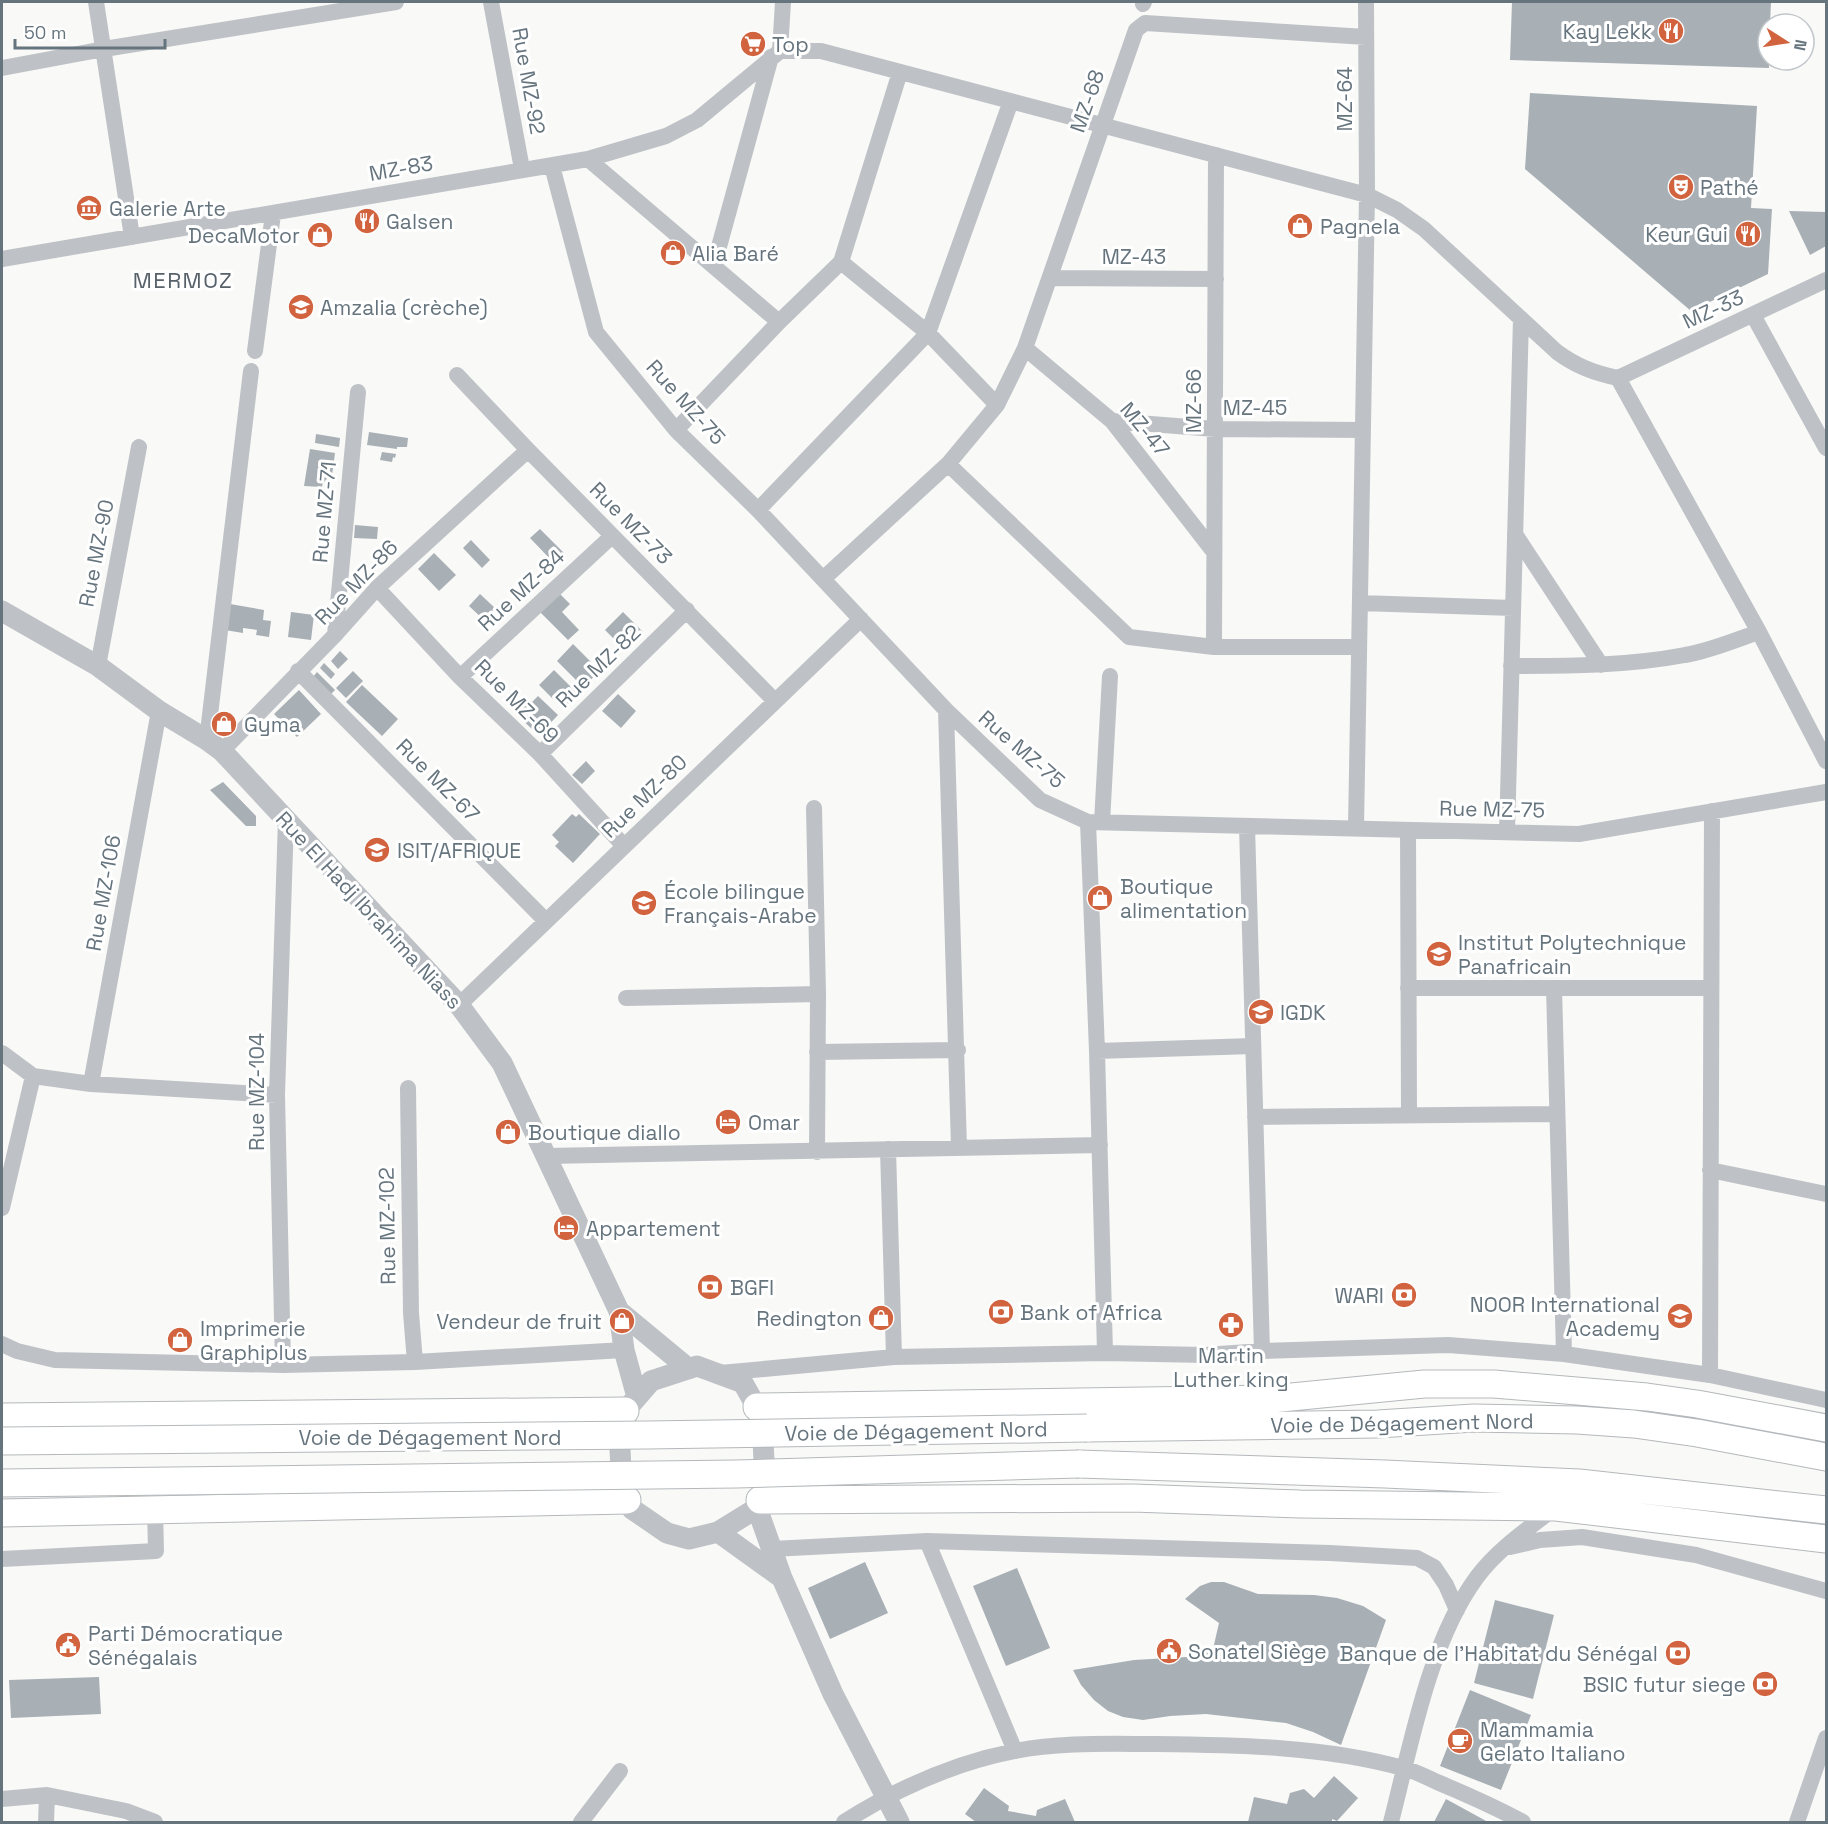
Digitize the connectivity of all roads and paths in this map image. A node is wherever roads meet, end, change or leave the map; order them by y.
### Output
1 (96, 2) edge
2 (396, 2) edge
3 (491, 2) edge
4 (783, 2) edge
5 (1366, 2) edge
6 (1366, 37) junction
7 (104, 49) junction
8 (775, 54) junction
9 (2, 68) edge
10 (900, 72) junction
11 (1011, 101) junction
12 (1102, 125) junction
13 (1216, 155) junction
14 (588, 159) junction
15 (552, 166) junction
16 (522, 169) junction
17 (1367, 195) junction
18 (273, 214) junction
19 (132, 237) junction
20 (2, 259) edge
21 (841, 262) junction
22 (714, 265) junction
23 (1051, 278) junction
24 (1216, 279) junction
25 (1827, 280) edge
26 (1753, 315) junction
27 (1521, 319) junction
28 (778, 322) junction
29 (928, 333) junction
30 (1025, 348) junction
31 (255, 351) dead end
32 (251, 371) dead end
33 (457, 375) dead end
34 (1618, 378) junction
35 (358, 392) dead end
36 (997, 405) junction
37 (1112, 421) junction
38 (1215, 429) junction
39 (676, 430) junction
40 (1363, 430) junction
41 (139, 447) dead end
42 (1827, 448) edge
43 (528, 450) junction
44 (948, 464) junction
45 (758, 510) junction
46 (1515, 534) junction
47 (612, 536) junction
48 (1214, 552) junction
49 (823, 579) junction
50 (377, 588) junction
51 (1360, 603) junction
52 (1513, 608) junction
53 (687, 610) junction
54 (2, 611) edge
55 (861, 619) junction
56 (1759, 632) junction
57 (335, 636) junction
58 (1214, 647) junction
59 (1359, 647) junction
60 (1601, 665) junction
61 (98, 666) junction
62 (1511, 666) junction
63 (298, 671) junction
64 (1110, 676) dead end
65 (460, 677) junction
66 (775, 701) junction
67 (946, 710) junction
68 (159, 711) junction
69 (214, 745) junction
70 (540, 754) junction
71 (1827, 761) edge
72 (1827, 792) edge
73 (814, 808) dead end
74 (1712, 811) junction
75 (286, 819) junction
76 (1095, 822) junction
77 (1247, 826) junction
78 (1356, 828) junction
79 (1408, 830) junction
80 (1508, 832) junction
81 (624, 846) junction
82 (546, 921) junction
83 (1408, 988) junction
84 (1554, 988) junction
85 (1710, 988) junction
86 (818, 994) junction
87 (626, 998) dead end
88 (459, 1005) junction
89 (1253, 1046) junction
90 (958, 1050) junction
91 (1097, 1051) junction
92 (817, 1052) junction
93 (2, 1053) edge
94 (33, 1076) junction
95 (91, 1084) junction
96 (408, 1088) dead end
97 (277, 1095) junction
98 (1557, 1114) junction
99 (1409, 1115) junction
100 (1256, 1117) junction
101 (1100, 1145) junction
102 (959, 1148) junction
103 (888, 1149) junction
104 (817, 1152) junction
105 (547, 1155) junction
106 (1710, 1170) junction
107 (1827, 1194) edge
108 (2, 1208) edge
109 (619, 1311) junction
110 (2, 1344) edge
111 (624, 1350) junction
112 (1262, 1351) junction
113 (1105, 1353) junction
114 (1564, 1354) junction
115 (894, 1358) junction
116 (415, 1362) junction
117 (283, 1365) junction
118 (690, 1369) junction
119 (716, 1373) junction
120 (1710, 1375) junction
121 (1323, 1395) junction
122 (1827, 1400) edge
123 (631, 1404) junction
124 (757, 1407) junction
125 (2, 1417) edge
126 (1474, 1418) junction
127 (1827, 1428) edge
128 (2, 1441) edge
129 (1827, 1457) edge
130 (1385, 1474) junction
131 (2, 1484) edge
132 (627, 1500) junction
133 (1226, 1502) junction
134 (758, 1504) junction
135 (1556, 1507) junction
136 (155, 1509) junction
137 (1827, 1509) edge
138 (2, 1513) edge
139 (718, 1532) junction
140 (1827, 1539) edge
141 (927, 1541) junction
142 (772, 1549) junction
143 (1503, 1549) junction
144 (2, 1559) edge
145 (782, 1578) junction
146 (1827, 1591) edge
147 (1457, 1610) junction
148 (1827, 1738) edge
149 (1015, 1751) junction
150 (1405, 1768) junction
151 (620, 1771) dead end
152 (47, 1795) junction
153 (886, 1798) junction
154 (2, 1799) edge
155 (46, 1822) edge
156 (155, 1822) edge
157 (581, 1822) edge
158 (844, 1822) edge
159 (899, 1822) edge
160 (1391, 1822) edge
161 (1523, 1822) edge
162 (1797, 1822) edge

1 - 7 street
2 - 7 street
3 - 16 street, Rue MZ-92
4 - 8 street
5 - 6 street, MZ-64
6 - 12 street, MZ-68
6 - 17 street, MZ-64
7 - 9 street
7 - 19 street
8 - 10 street
8 - 14 street, MZ-83
8 - 22 street
10 - 11 street
10 - 21 street
11 - 12 street
11 - 29 street
12 - 13 street
12 - 23 street, MZ-68
13 - 17 street
13 - 24 street, MZ-66
14 - 15 street, MZ-83
14 - 22 street
15 - 16 street, MZ-83
15 - 39 street, Rue MZ-75
16 - 18 street, MZ-83
17 - 27 street
17 - 40 street, MZ-64
18 - 19 street, MZ-83
18 - 31 street
19 - 20 street, MZ-83
21 - 28 street
21 - 29 street
22 - 28 street
23 - 24 street, MZ-43
23 - 30 street, MZ-68
24 - 38 street, MZ-66
25 - 26 street, MZ-33
26 - 34 street, MZ-33
26 - 42 street
27 - 34 street
27 - 46 street
28 - 39 street
29 - 36 street
29 - 45 street
30 - 36 street, MZ-68
30 - 37 street, MZ-47
32 - 69 street
33 - 43 street, Rue MZ-73
34 - 56 street
35 - 57 street, Rue MZ-71
36 - 44 street, MZ-68
37 - 38 street, MZ-45
37 - 48 street, MZ-47
38 - 40 street, MZ-45
38 - 48 street, MZ-66
39 - 45 street, Rue MZ-75
40 - 51 street, MZ-64
41 - 61 street, Rue MZ-90
43 - 47 street, Rue MZ-73
43 - 50 street, Rue MZ-86
44 - 49 street, MZ-68
44 - 58 street
45 - 49 street, Rue MZ-75
46 - 52 street
46 - 60 street
47 - 53 street, Rue MZ-73
47 - 65 street, Rue MZ-84
48 - 58 street, MZ-66
49 - 55 street, Rue MZ-75
50 - 57 street, Rue MZ-86
50 - 65 street, Rue MZ-69
51 - 52 street
51 - 59 street, MZ-64
52 - 62 street
53 - 66 street, Rue MZ-73
53 - 70 street, Rue MZ-82
54 - 61 street, Rue El Hadj Ibrahima Niass
55 - 66 street, Rue MZ-80
55 - 67 street, Rue MZ-75
56 - 60 street
56 - 71 street
57 - 63 street, Rue MZ-86
58 - 59 street
59 - 78 street, MZ-64
60 - 62 street
61 - 68 street, Rue El Hadj Ibrahima Niass
62 - 80 street
63 - 69 street, Rue MZ-86
63 - 82 street, Rue MZ-67
64 - 76 street
65 - 70 street, Rue MZ-69
66 - 81 street, Rue MZ-80
67 - 76 street, Rue MZ-75
67 - 90 street
68 - 69 street, Rue El Hadj Ibrahima Niass
68 - 95 street, Rue MZ-106
69 - 75 street, Rue El Hadj Ibrahima Niass
70 - 81 street, Rue MZ-69
72 - 74 street, Rue MZ-75
73 - 86 street
74 - 80 street, Rue MZ-75
74 - 85 street
75 - 88 street, Rue El Hadj Ibrahima Niass
75 - 97 street, Rue MZ-104
76 - 77 street, Rue MZ-75
76 - 91 street
77 - 78 street, Rue MZ-75
77 - 89 street
78 - 79 street, Rue MZ-75
79 - 80 street, Rue MZ-75
79 - 83 street
81 - 82 street, Rue MZ-80
82 - 88 street, Rue MZ-80
83 - 84 street
83 - 99 street
84 - 85 street
84 - 98 street
85 - 106 street
86 - 87 street
86 - 92 street
88 - 105 street, Rue El Hadj Ibrahima Niass
89 - 91 street
89 - 100 street
90 - 92 street
90 - 102 street
91 - 101 street
92 - 104 street
93 - 94 street
94 - 95 street
94 - 108 street
95 - 97 street
96 - 116 street, Rue MZ-102
97 - 117 street, Rue MZ-104
98 - 99 street
98 - 114 street
99 - 100 street
100 - 112 street
101 - 102 street
101 - 113 street
102 - 103 street
103 - 104 street
103 - 115 street
104 - 105 street
105 - 109 street, Rue El Hadj Ibrahima Niass
106 - 107 street
106 - 120 street
109 - 111 street, Rue El Hadj Ibrahima Niass
109 - 118 street, Rue El Hadj Ibrahima Niass
110 - 117 street
111 - 116 street
111 - 123 street, Rue El Hadj Ibrahima Niass
112 - 113 street
112 - 114 street
113 - 115 street
114 - 120 street
115 - 119 street
116 - 117 street
118 - 119 street
118 - 123 street
119 - 124 street
120 - 122 street
121 - 124 highway
121 - 126 highway
121 - 127 highway
123 - 125 highway
123 - 132 street
124 - 134 street
126 - 128 highway, Voie de Dégagement Nord, bridge
126 - 129 highway, Voie de Dégagement Nord
130 - 131 highway, Voie de Dégagement Nord, bridge
130 - 133 highway
130 - 137 highway, Voie de Dégagement Nord
132 - 136 highway
132 - 139 street
133 - 134 highway
133 - 135 highway
134 - 139 street
134 - 142 street
135 - 140 highway
135 - 143 street
136 - 138 highway
136 - 144 street
139 - 145 street
141 - 142 street
141 - 147 street
141 - 149 street
142 - 145 street
143 - 146 street
143 - 147 street
145 - 153 street
147 - 150 street
148 - 162 street
149 - 150 street
149 - 153 street
150 - 160 street
150 - 161 street
151 - 157 street
152 - 154 street
152 - 155 street
152 - 156 street
153 - 158 street
153 - 159 street

